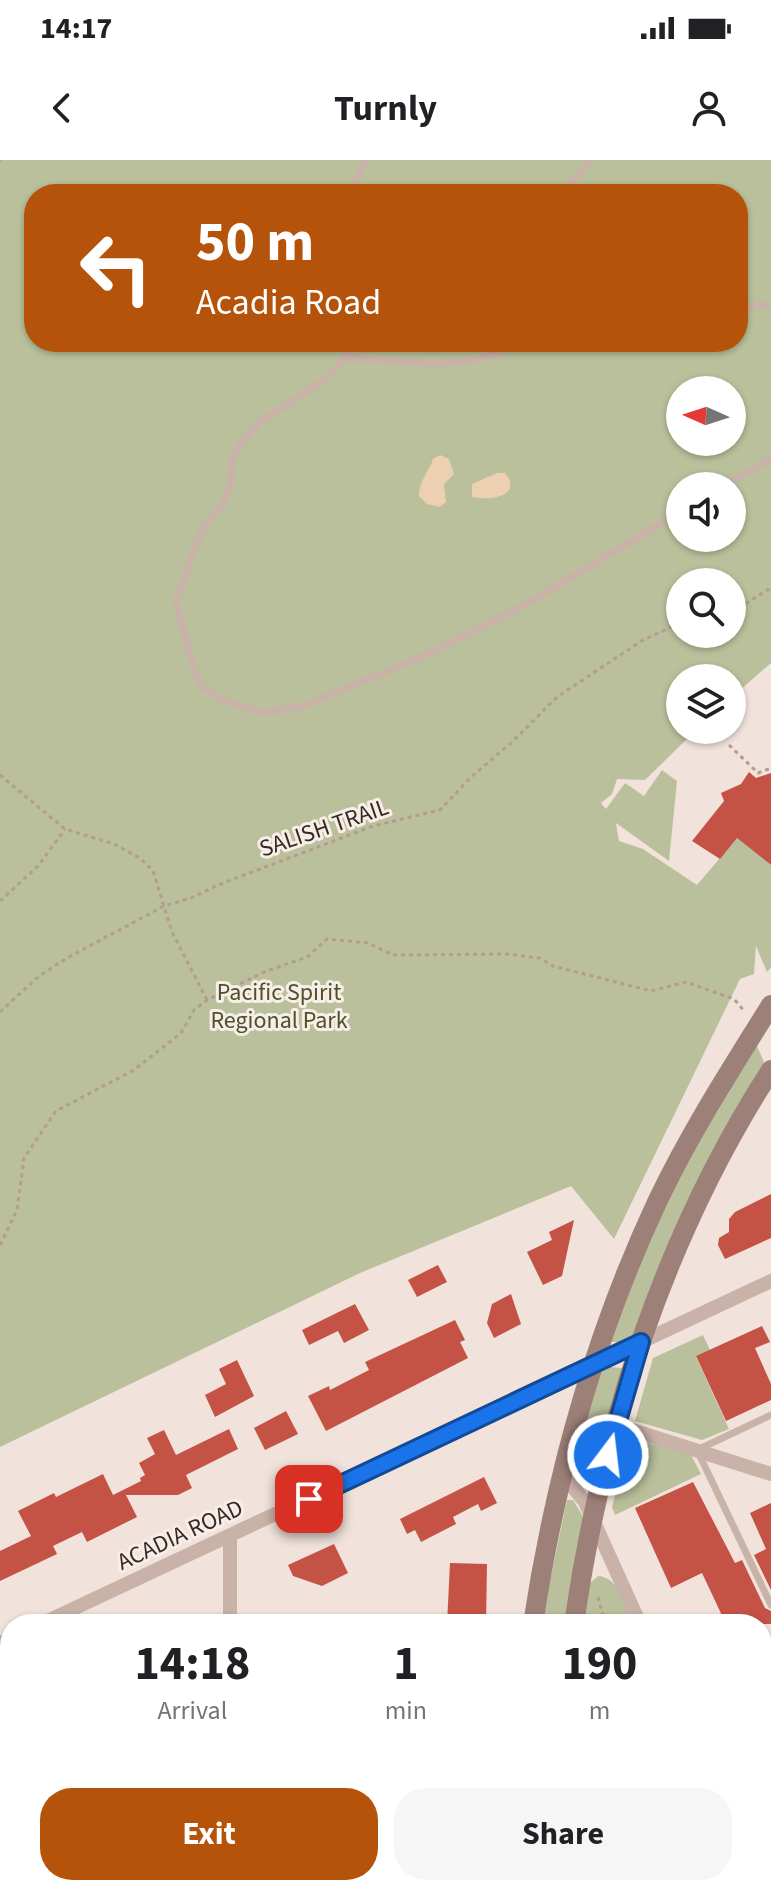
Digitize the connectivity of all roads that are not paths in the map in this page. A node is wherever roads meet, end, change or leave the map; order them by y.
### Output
1 (366, 160) edge
2 (591, 160) edge
3 (355, 184) edge
4 (570, 184) edge
5 (771, 305) edge
6 (748, 307) edge
7 (346, 352) edge
8 (497, 352) edge
9 (345, 357) junction
10 (771, 459) edge
11 (746, 473) edge
12 (666, 520) edge
13 (768, 1019) edge
14 (771, 1070) edge
15 (771, 1281) edge
16 (641, 1342) junction
17 (594, 1363) junction
18 (771, 1415) edge
19 (616, 1425) junction
20 (697, 1450) junction
21 (771, 1474) edge
22 (564, 1476) junction
23 (592, 1515) junction
24 (230, 1536) junction
25 (771, 1605) edge
26 (62, 1614) edge
27 (230, 1614) edge
28 (535, 1614) edge
29 (576, 1614) edge
30 (636, 1614) edge

1 - 3 lane
2 - 4 lane
5 - 6 lane
7 - 9 lane
8 - 9 lane
9 - 12 lane
10 - 11 lane
13 - 17 main road
14 - 16 main road
15 - 16 street, ACADIA ROAD
16 - 17 street, ACADIA ROAD
16 - 19 main road
17 - 22 main road
17 - 24 street, ACADIA ROAD
18 - 20 lane
19 - 20 street
19 - 23 main road
20 - 21 street
20 - 25 lane
22 - 23 street
22 - 28 main road
23 - 29 main road
23 - 30 street
24 - 26 street, ACADIA ROAD
24 - 27 street

